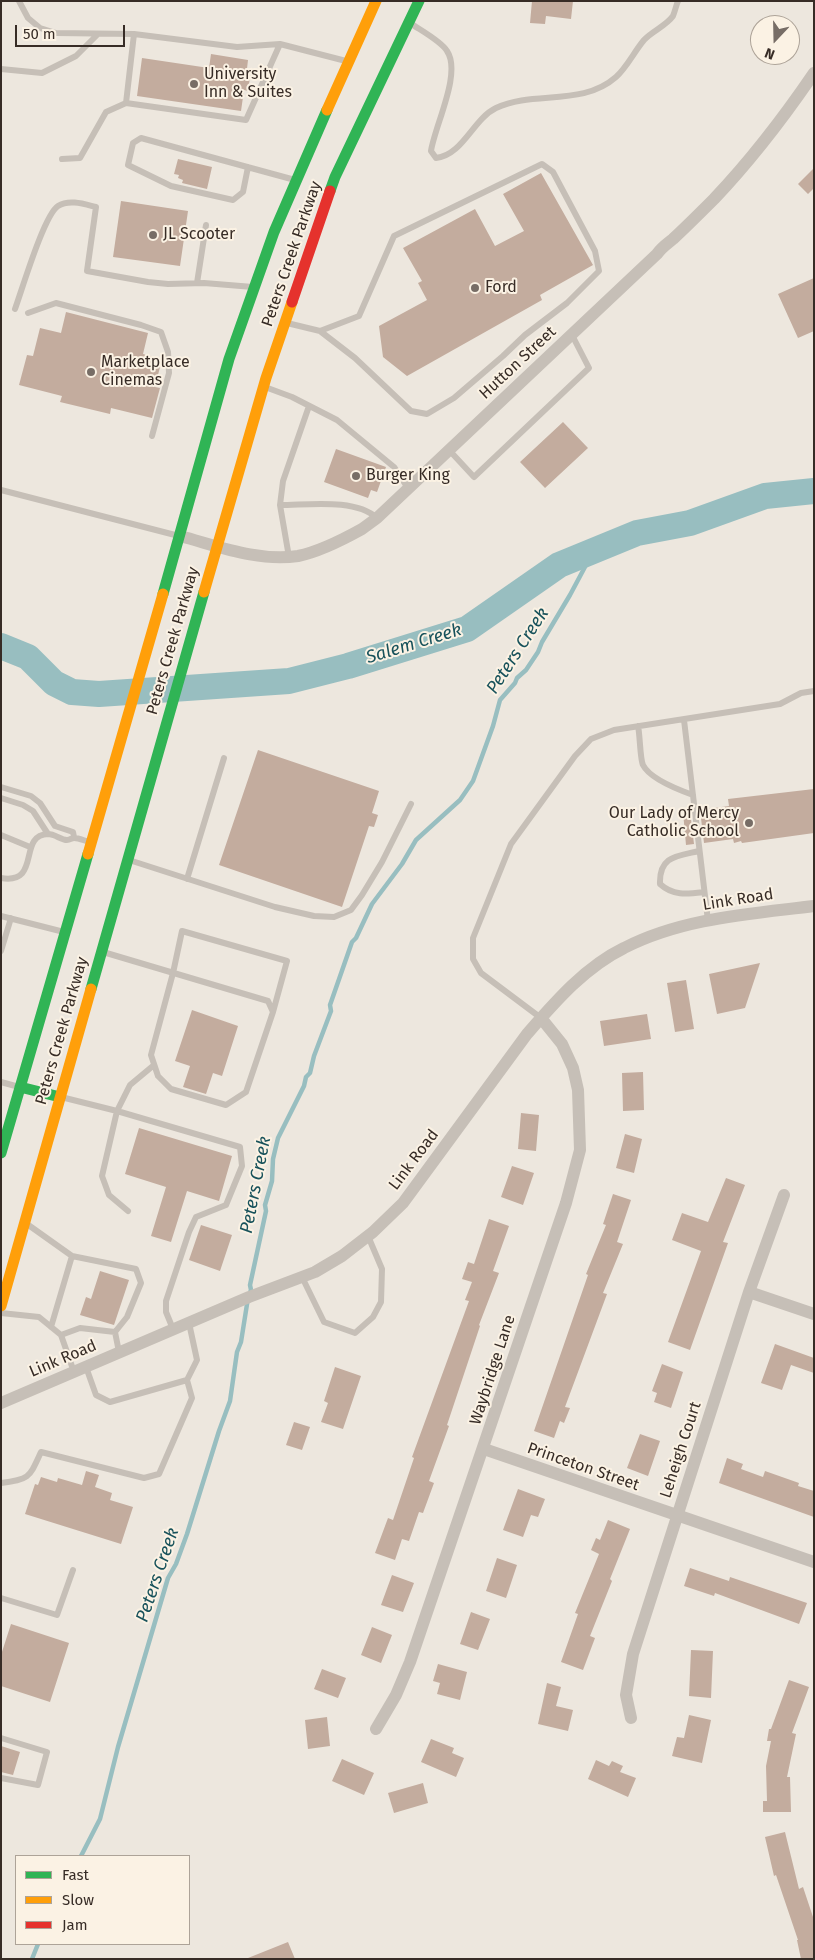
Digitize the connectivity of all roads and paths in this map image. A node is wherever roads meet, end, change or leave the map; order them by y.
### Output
1 (19, 1) edge
2 (376, 1) edge
3 (419, 1) edge
4 (678, 1) edge
5 (409, 22) junction
6 (98, 34) junction
7 (134, 34) junction
8 (280, 44) junction
9 (348, 61) junction
10 (1, 68) edge
11 (814, 73) edge
12 (126, 102) junction
13 (62, 159) dead end
14 (248, 167) junction
15 (296, 180) junction
16 (206, 225) dead end
17 (197, 283) junction
18 (254, 287) junction
19 (15, 309) dead end
20 (28, 313) dead end
21 (285, 322) junction
22 (320, 331) junction
23 (572, 335) junction
24 (264, 387) junction
25 (309, 406) junction
26 (152, 436) dead end
27 (449, 450) junction
28 (408, 488) junction
29 (1, 490) edge
30 (280, 505) junction
31 (376, 518) junction
32 (180, 536) junction
33 (217, 546) junction
34 (289, 557) junction
35 (814, 691) edge
36 (684, 720) junction
37 (638, 726) junction
38 (224, 758) dead end
39 (1, 787) edge
40 (693, 794) junction
41 (1, 798) edge
42 (410, 804) dead end
43 (48, 834) junction
44 (1, 835) edge
45 (74, 838) junction
46 (91, 842) junction
47 (30, 847) junction
48 (700, 851) junction
49 (128, 860) junction
50 (1, 878) edge
51 (187, 879) junction
52 (704, 891) junction
53 (814, 906) edge
54 (1, 916) edge
55 (11, 918) junction
56 (708, 921) junction
57 (65, 933) junction
58 (1, 951) edge
59 (102, 952) junction
60 (173, 973) junction
61 (273, 1012) junction
62 (541, 1018) junction
63 (154, 1065) junction
64 (1, 1082) edge
65 (20, 1088) junction
66 (60, 1097) junction
67 (117, 1111) junction
68 (1, 1153) edge
69 (784, 1195) dead end
70 (128, 1211) dead end
71 (25, 1222) junction
72 (368, 1236) junction
73 (72, 1256) junction
74 (302, 1277) junction
75 (749, 1292) junction
76 (1, 1306) edge
77 (1, 1313) edge
78 (814, 1314) edge
79 (189, 1322) junction
80 (51, 1327) junction
81 (173, 1329) junction
82 (115, 1332) junction
83 (61, 1334) junction
84 (119, 1352) junction
85 (80, 1369) junction
86 (187, 1380) junction
87 (1, 1403) edge
88 (484, 1450) junction
89 (1, 1483) edge
90 (677, 1517) junction
91 (814, 1562) edge
92 (73, 1570) dead end
93 (1, 1598) edge
94 (631, 1718) dead end
95 (376, 1729) dead end
96 (1, 1738) edge
97 (1, 1778) edge

1 - 6 lane
2 - 9 main road, Peters Creek Parkway
3 - 5 main road, Peters Creek Parkway
4 - 5 lane
5 - 21 main road, Peters Creek Parkway
6 - 7 lane
6 - 10 lane
7 - 8 lane
7 - 12 lane
8 - 9 lane
8 - 12 lane
9 - 15 main road, Peters Creek Parkway
11 - 23 street, Hutton Street
12 - 13 lane
14 - 14 lane
14 - 15 lane
15 - 18 main road, Peters Creek Parkway
16 - 17 lane
17 - 18 lane
17 - 19 lane
18 - 32 main road, Peters Creek Parkway
20 - 26 lane
21 - 22 lane
21 - 24 main road, Peters Creek Parkway
22 - 22 lane
23 - 27 street, Hutton Street
23 - 27 lane
24 - 25 lane
24 - 33 main road, Peters Creek Parkway
25 - 28 lane
25 - 30 lane
27 - 28 street, Hutton Street
28 - 31 street, Hutton Street
29 - 32 lane
30 - 31 lane
30 - 34 lane
31 - 34 street, Hutton Street
32 - 33 street, Hutton Street
32 - 46 main road, Peters Creek Parkway
33 - 34 street, Hutton Street
33 - 49 main road, Peters Creek Parkway
35 - 36 lane
36 - 37 lane
36 - 40 lane
37 - 40 lane
37 - 62 lane
38 - 51 lane
39 - 45 lane
40 - 48 lane
41 - 43 lane
42 - 51 lane
43 - 45 lane
43 - 47 lane
44 - 47 lane
45 - 46 lane
46 - 57 main road, Peters Creek Parkway
47 - 50 lane
48 - 52 lane
48 - 52 lane
49 - 51 lane
49 - 59 main road, Peters Creek Parkway
52 - 56 lane
53 - 56 street, Link Road
54 - 55 lane
55 - 57 lane
55 - 58 lane
56 - 62 street, Link Road
57 - 65 main road, Peters Creek Parkway
59 - 60 lane
59 - 66 main road, Peters Creek Parkway
60 - 61 lane
60 - 61 lane
60 - 63 lane
61 - 63 lane
62 - 72 street, Link Road
62 - 88 street, Waybridge Lane
63 - 67 lane
64 - 65 lane
65 - 66 main road
65 - 68 main road, Peters Creek Parkway
66 - 67 lane
66 - 71 main road, Peters Creek Parkway
67 - 70 lane
67 - 81 lane
69 - 75 street, Leheigh Court
71 - 73 lane
71 - 76 main road, Peters Creek Parkway
72 - 74 street, Link Road
72 - 74 lane
73 - 80 lane
73 - 82 lane
74 - 79 street, Link Road
75 - 78 street
75 - 90 street, Leheigh Court
77 - 80 lane
79 - 81 street, Link Road
79 - 86 lane
80 - 83 lane
81 - 84 street, Link Road
82 - 83 lane
82 - 84 lane
83 - 85 lane
84 - 85 street, Link Road
85 - 86 lane
85 - 87 street, Link Road
86 - 89 lane
88 - 90 street, Princeton Street
88 - 95 street, Waybridge Lane
90 - 91 street, Princeton Street
90 - 94 street, Leheigh Court
92 - 93 lane
96 - 97 lane

